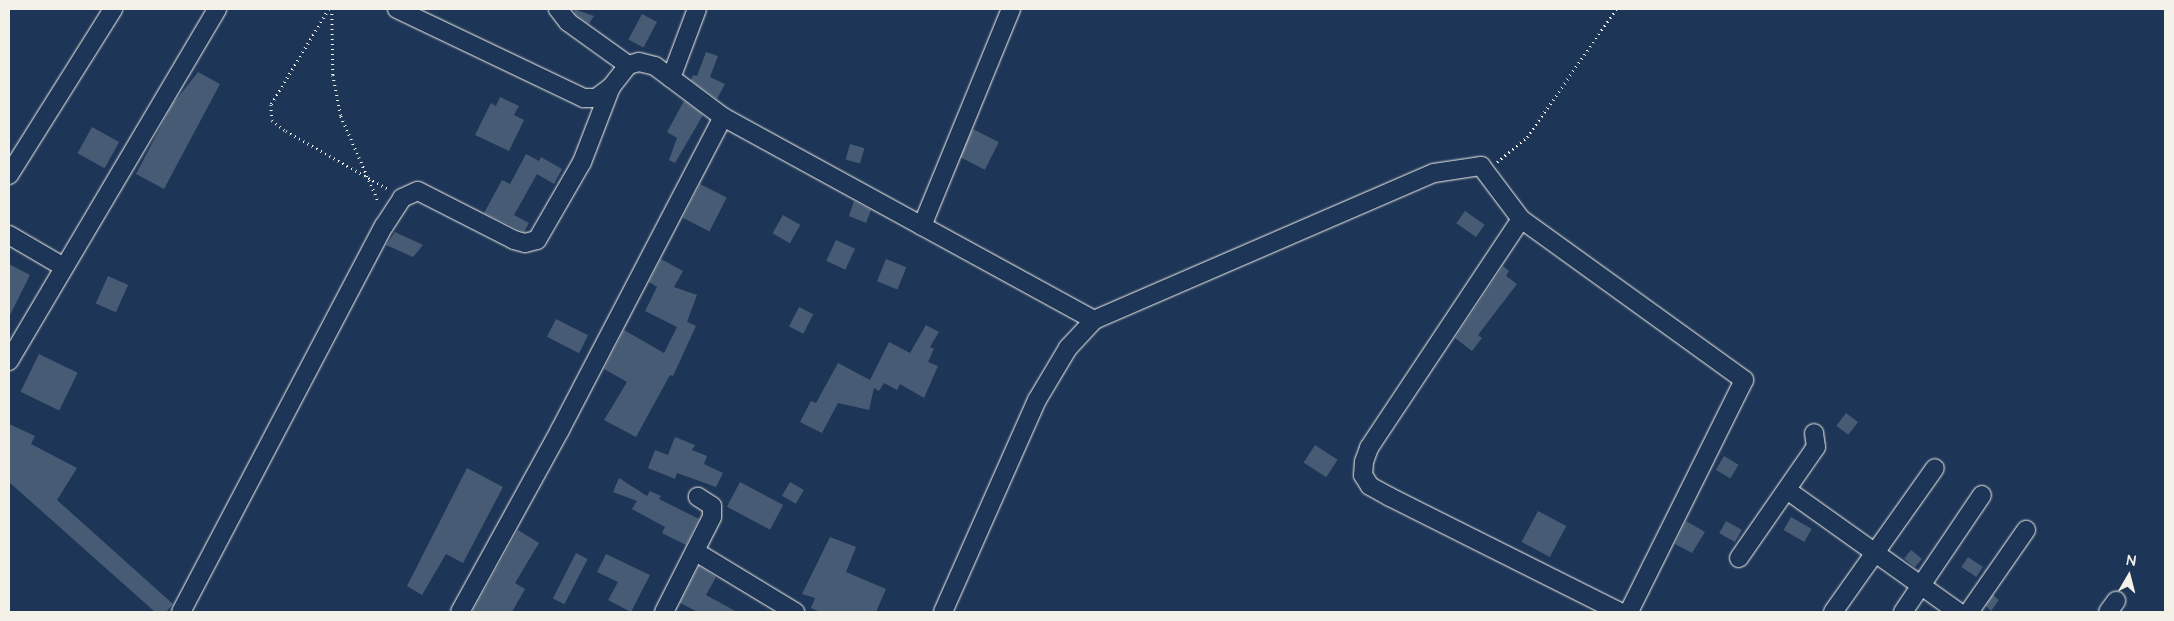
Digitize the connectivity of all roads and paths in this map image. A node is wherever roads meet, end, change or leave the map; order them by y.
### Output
1 (113, 9) edge
2 (217, 9) edge
3 (331, 9) edge
4 (396, 9) edge
5 (558, 9) edge
6 (697, 9) edge
7 (1011, 9) edge
8 (1616, 9) edge
9 (628, 65) junction
10 (671, 78) junction
11 (611, 87) junction
12 (723, 117) junction
13 (1481, 166) junction
14 (9, 175) edge
15 (369, 177) junction
16 (402, 198) junction
17 (1520, 220) junction
18 (384, 226) junction
19 (922, 226) junction
20 (9, 235) edge
21 (62, 266) junction
22 (1094, 320) junction
23 (13, 342) edge
24 (9, 361) edge
25 (1814, 433) dead end
26 (1935, 468) dead end
27 (1787, 490) junction
28 (1982, 495) dead end
29 (698, 497) dead end
30 (2026, 530) dead end
31 (696, 552) junction
32 (1876, 554) junction
33 (1739, 558) dead end
34 (1919, 584) junction
35 (181, 612) edge
36 (460, 612) edge
37 (664, 612) edge
38 (795, 612) edge
39 (943, 612) edge
40 (1620, 612) edge
41 (1629, 612) edge
42 (1833, 612) edge
43 (1903, 612) edge
44 (1958, 612) edge
45 (1969, 612) edge

1 - 14 street
2 - 21 street
3 - 15 path
3 - 15 path
4 - 11 street
5 - 9 street
6 - 10 street
7 - 19 street
8 - 13 path
9 - 10 street
9 - 11 street
10 - 12 street
11 - 16 street
12 - 19 street
12 - 36 street
13 - 17 street
13 - 22 street
15 - 16 path
15 - 18 path
16 - 18 street
17 - 40 street
17 - 41 street
18 - 35 street
19 - 22 street
20 - 21 street
21 - 23 street
22 - 39 street
23 - 24 street
25 - 27 street
26 - 32 street
27 - 32 street
27 - 33 street
28 - 34 street
29 - 31 street
30 - 45 street
31 - 37 street
31 - 38 street
32 - 34 street
32 - 42 street
34 - 43 street
34 - 44 street

